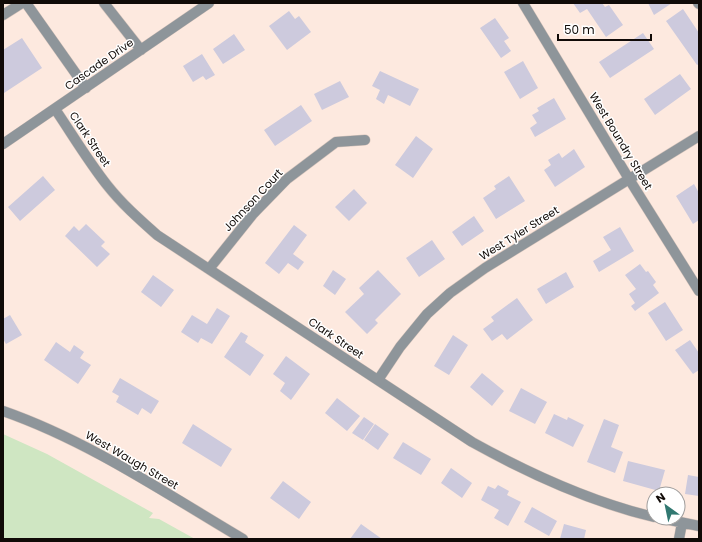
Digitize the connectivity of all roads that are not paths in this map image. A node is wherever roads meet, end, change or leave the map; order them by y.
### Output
1 (22, 3) edge
2 (26, 3) edge
3 (104, 3) edge
4 (209, 3) edge
5 (523, 3) edge
6 (3, 15) edge
7 (141, 50) junction
8 (86, 88) junction
9 (55, 109) junction
10 (699, 136) edge
11 (365, 140) dead end
12 (3, 144) edge
13 (629, 179) junction
14 (209, 269) junction
15 (699, 291) edge
16 (378, 380) junction
17 (3, 411) edge
18 (646, 515) edge
19 (686, 524) edge
20 (681, 526) edge
21 (699, 526) edge
22 (243, 539) edge
23 (679, 539) edge

1 - 6 street
2 - 8 street
3 - 7 street
4 - 7 street, Cascade Drive
5 - 13 street, West Boundry Street
7 - 8 street, Cascade Drive
8 - 9 street, Cascade Drive
9 - 12 street, Cascade Drive
9 - 14 street, Clark Street
10 - 13 street, West Tyler Street
11 - 14 street, Johnson Court
13 - 15 street, West Boundry Street
13 - 16 street, West Tyler Street
14 - 16 street, Clark Street
16 - 18 street, Clark Street
17 - 22 street, West Waugh Street
19 - 21 street
20 - 23 street

